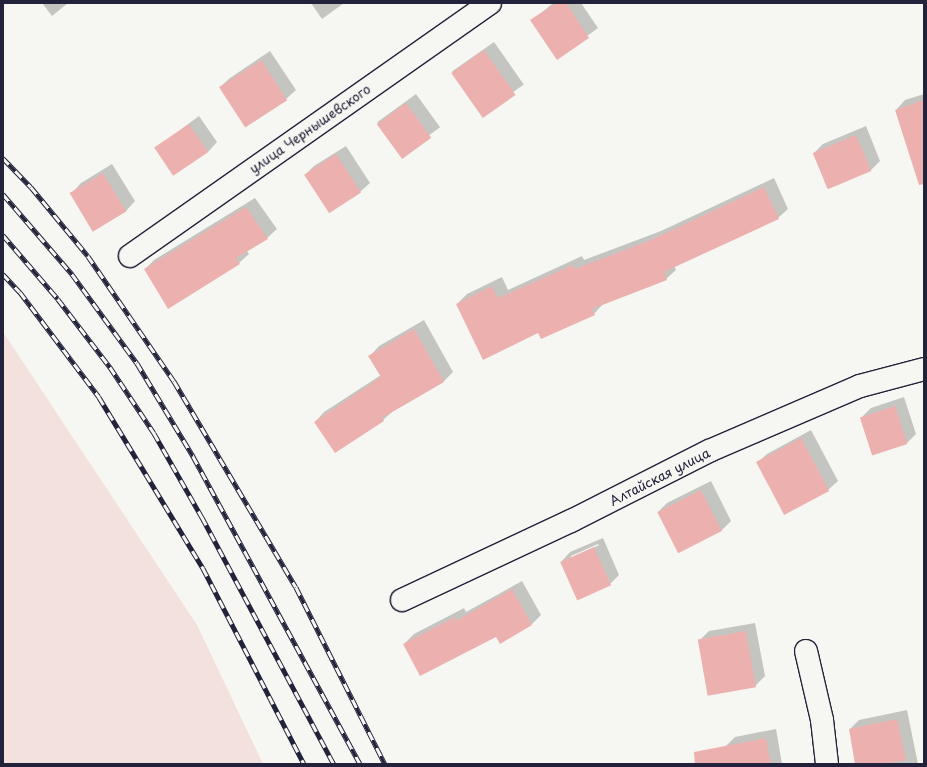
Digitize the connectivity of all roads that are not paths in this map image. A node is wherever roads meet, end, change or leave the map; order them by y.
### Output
1 (490, 3) edge
2 (130, 256) dead end
3 (924, 369) edge
4 (402, 600) dead end
5 (806, 651) dead end
6 (827, 764) edge

1 - 2 street, улица Чернышевского
3 - 4 street, Алтайская улица
5 - 6 street

